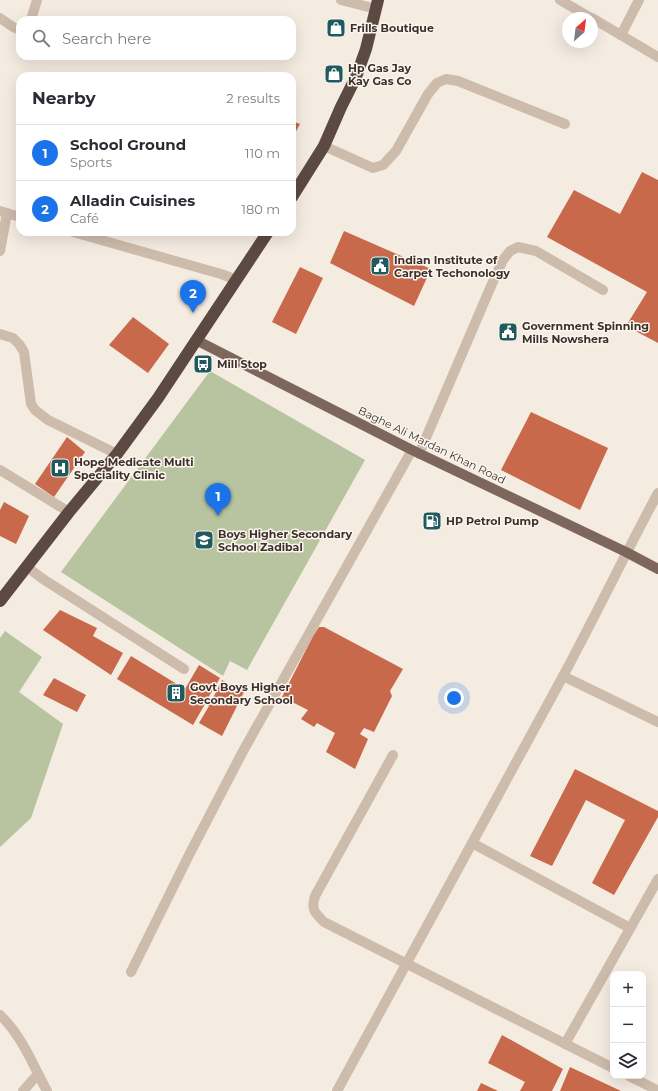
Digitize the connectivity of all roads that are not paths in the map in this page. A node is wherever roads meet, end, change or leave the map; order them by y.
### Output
1 (37, 0) edge
2 (341, 0) edge
3 (560, 0) edge
4 (639, 0) edge
5 (377, 5) edge
6 (581, 12) edge
7 (32, 16) edge
8 (0, 18) edge
9 (598, 22) edge
10 (16, 28) edge
11 (621, 35) junction
12 (658, 57) edge
13 (565, 124) dead end
14 (324, 146) junction
15 (296, 190) edge
16 (4, 212) edge
17 (16, 216) edge
18 (87, 236) edge
19 (265, 236) edge
20 (0, 252) edge
21 (237, 280) junction
22 (603, 290) dead end
23 (0, 334) edge
24 (196, 340) junction
25 (416, 452) junction
26 (117, 454) junction
27 (0, 470) edge
28 (658, 493) edge
29 (70, 512) junction
30 (626, 552) junction
31 (27, 566) junction
32 (658, 569) edge
33 (0, 601) edge
34 (184, 669) dead end
35 (563, 676) junction
36 (658, 722) edge
37 (394, 755) dead end
38 (472, 843) junction
39 (658, 879) edge
40 (630, 928) junction
41 (405, 964) junction
42 (131, 972) dead end
43 (0, 1015) edge
44 (565, 1044) junction
45 (610, 1066) edge
46 (38, 1074) junction
47 (635, 1079) edge
48 (657, 1090) edge
49 (23, 1091) edge
50 (48, 1091) edge
51 (337, 1091) edge

1 - 7 street
2 - 5 street
3 - 6 street
4 - 11 street
5 - 14 highway
8 - 10 street
9 - 11 street
11 - 12 street
13 - 14 street
14 - 15 highway
16 - 17 street
16 - 20 street
18 - 21 street
19 - 21 highway
21 - 24 highway
22 - 25 street
23 - 26 street
24 - 25 main road, Baghe Ali Mardan Khan Road
24 - 26 highway
25 - 30 main road, Baghe Ali Mardan Khan Road
25 - 42 street
26 - 29 highway
27 - 29 street
28 - 30 street
29 - 31 highway
30 - 32 main road, Baghe Ali Mardan Khan Road
30 - 35 street
31 - 33 highway
31 - 34 street
35 - 36 street
35 - 38 street
37 - 41 street
38 - 40 street
38 - 41 street
39 - 40 street
40 - 44 street
41 - 44 street
41 - 51 street
43 - 46 street
44 - 45 street
46 - 49 street
46 - 50 street
47 - 48 street

